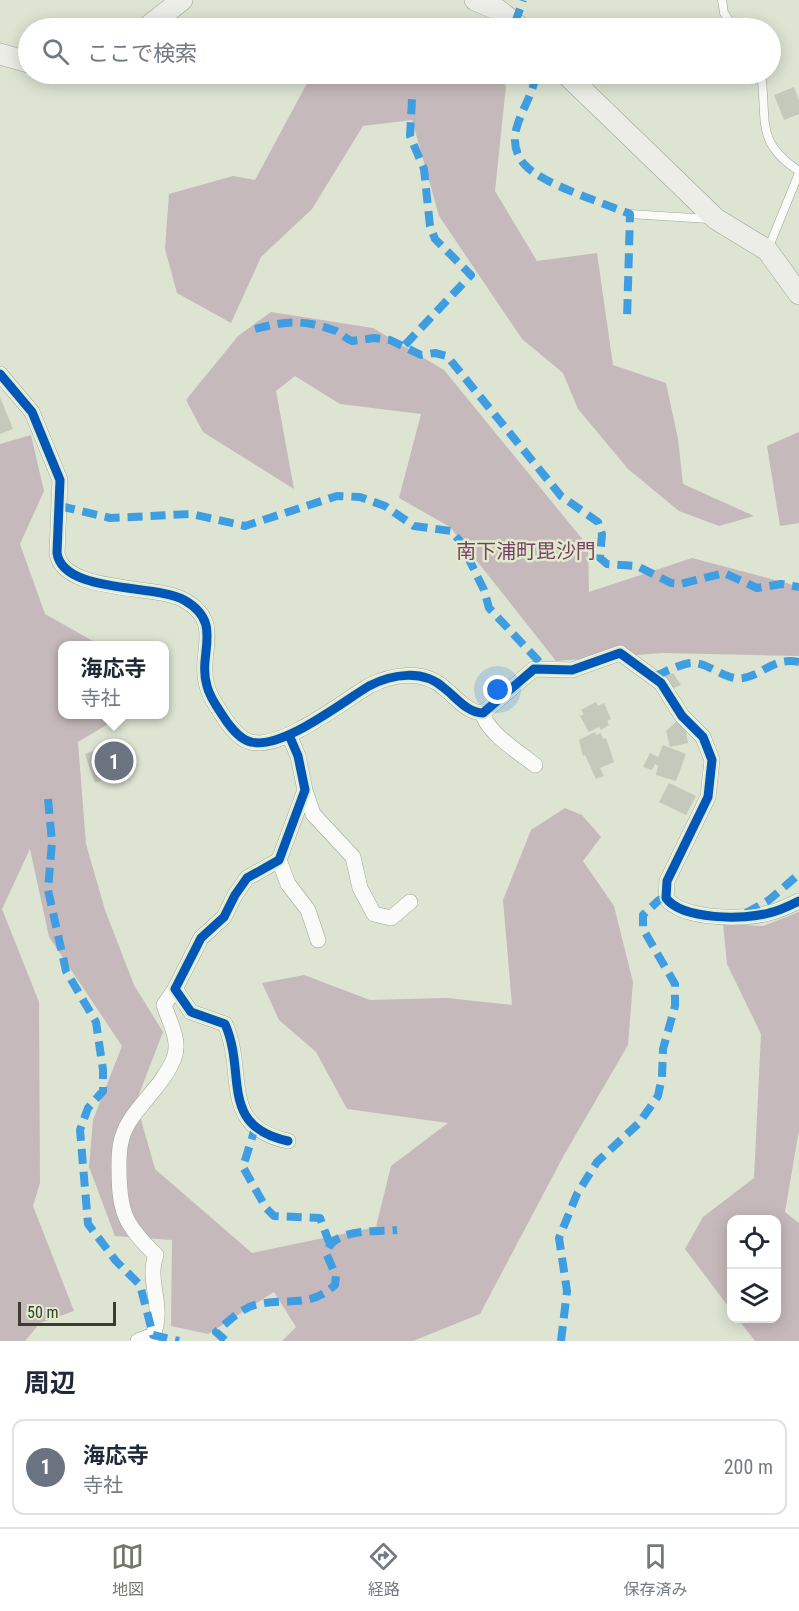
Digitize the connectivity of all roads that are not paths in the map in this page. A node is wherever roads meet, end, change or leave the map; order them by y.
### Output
1 (182, 0) edge
2 (475, 0) edge
3 (722, 0) edge
4 (159, 18) edge
5 (508, 18) edge
6 (727, 18) edge
7 (0, 54) edge
8 (18, 59) edge
9 (576, 84) edge
10 (761, 84) edge
11 (799, 172) edge
12 (630, 214) dead end
13 (717, 219) junction
14 (767, 250) junction
15 (799, 294) edge
16 (0, 374) edge
17 (483, 713) junction
18 (289, 735) junction
19 (535, 765) dead end
20 (305, 790) junction
21 (279, 860) junction
22 (799, 901) edge
23 (410, 902) dead end
24 (318, 940) dead end
25 (175, 988) junction
26 (288, 1141) dead end
27 (138, 1341) edge

1 - 4 street
2 - 5 street
3 - 6 lane
7 - 8 street
9 - 13 street
10 - 11 lane
11 - 14 lane
12 - 13 lane
13 - 14 street
14 - 15 street
16 - 18 street
17 - 18 street
17 - 19 street
17 - 22 street
18 - 20 street
20 - 21 street
20 - 23 street
21 - 24 street
21 - 25 street
25 - 26 street
25 - 27 street

